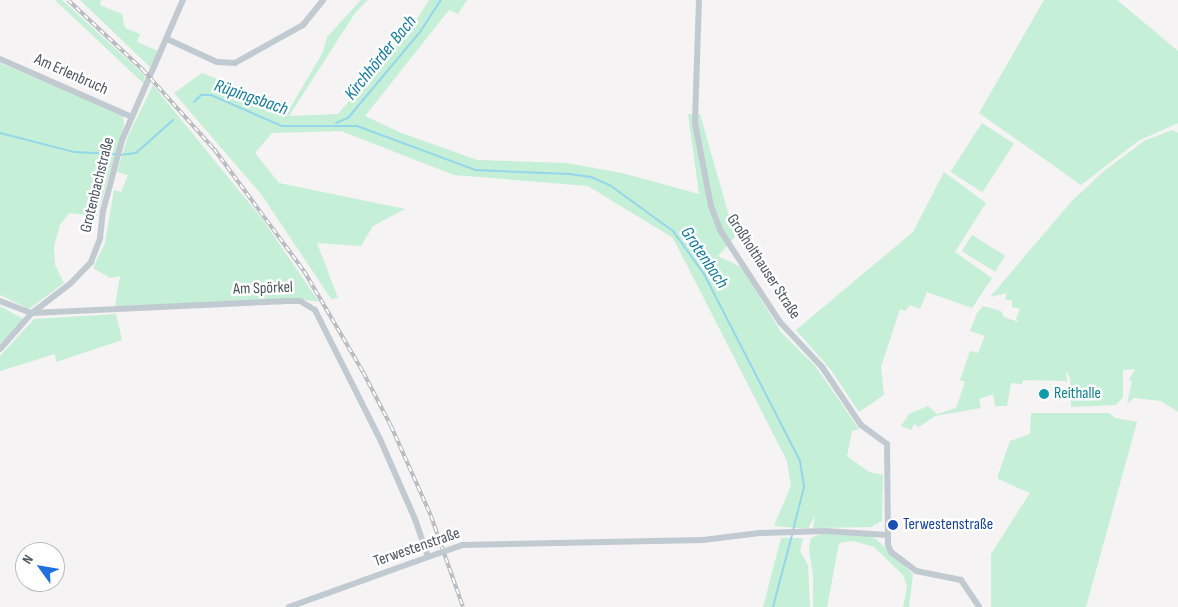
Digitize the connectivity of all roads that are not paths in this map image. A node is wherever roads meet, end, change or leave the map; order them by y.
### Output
1 (183, 0) edge
2 (324, 0) edge
3 (699, 0) edge
4 (167, 39) junction
5 (0, 59) edge
6 (132, 117) junction
7 (0, 301) edge
8 (32, 313) junction
9 (0, 350) edge
10 (888, 535) junction
11 (428, 558) junction
12 (289, 607) edge
13 (979, 607) edge

1 - 4 street, Grotenbachstraße
2 - 4 street
3 - 10 street, Großholthauser Straße
4 - 6 street, Grotenbachstraße
5 - 6 street, Am Erlenbruch
6 - 8 street, Grotenbachstraße
7 - 8 street, Am Spörkel
8 - 9 street, Grotenbachstraße
8 - 11 street, Am Spörkel
10 - 11 street, Terwestenstraße, bridge
10 - 13 street, Großholthauser Straße
11 - 12 street, Terwestenstraße

